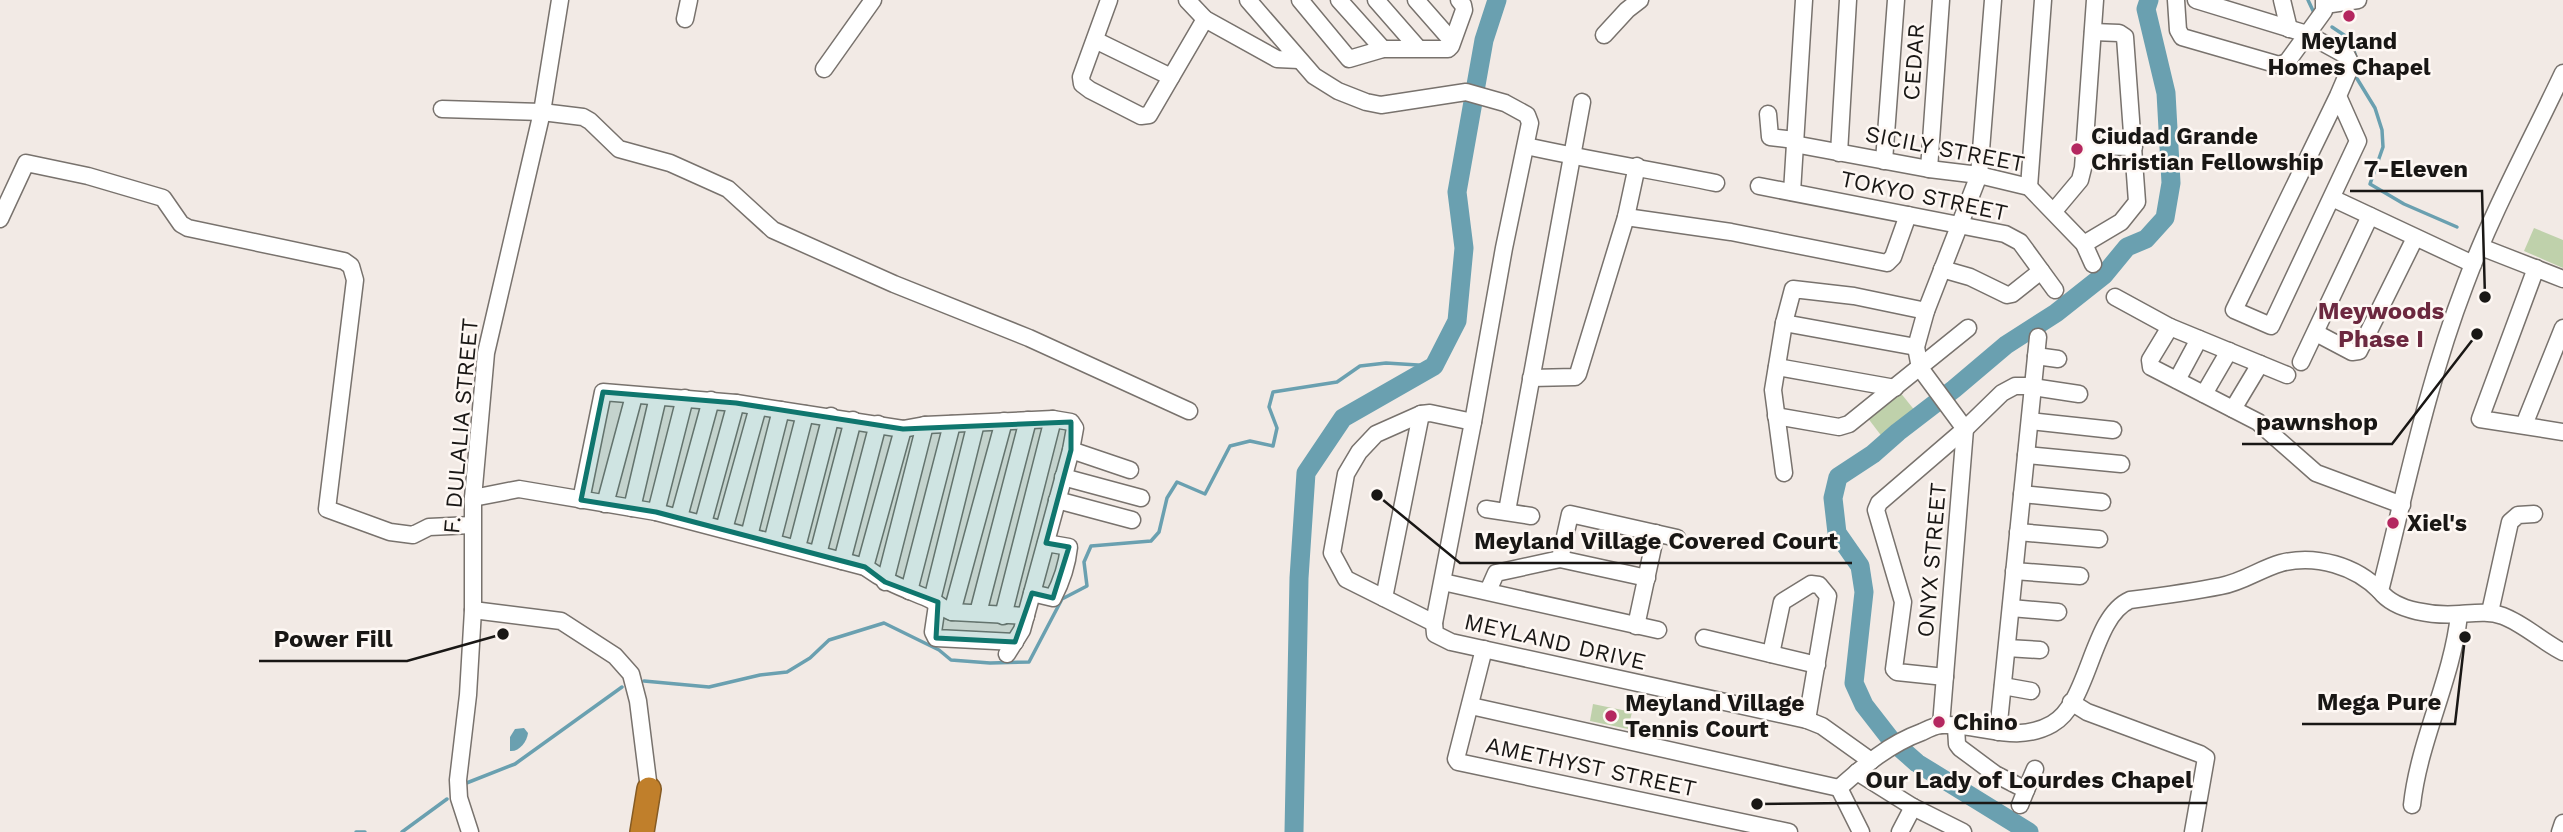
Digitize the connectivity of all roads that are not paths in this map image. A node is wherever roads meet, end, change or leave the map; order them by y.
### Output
1 (560, 0) edge
2 (689, 0) edge
3 (873, 0) edge
4 (1109, 0) edge
5 (1187, 0) edge
6 (1248, 0) edge
7 (1300, 0) edge
8 (1339, 0) edge
9 (1376, 0) edge
10 (1416, 0) edge
11 (1459, 0) edge
12 (1640, 0) edge
13 (1804, 0) edge
14 (1848, 0) edge
15 (1896, 0) edge
16 (1941, 0) edge
17 (1993, 0) edge
18 (2043, 0) edge
19 (2095, 0) edge
20 (2176, 0) edge
21 (2196, 0) edge
22 (2282, 0) edge
23 (2358, 0) edge
24 (2325, 2) edge
25 (685, 19) dead end
26 (1205, 19) junction
27 (2289, 29) junction
28 (2092, 32) junction
29 (2307, 34) junction
30 (1604, 35) dead end
31 (1095, 40) junction
32 (1452, 41) junction
33 (1418, 48) junction
34 (1383, 49) junction
35 (1299, 60) junction
36 (824, 69) dead end
37 (2563, 73) edge
38 (1171, 78) junction
39 (2338, 96) junction
40 (1582, 102) dead end
41 (442, 109) dead end
42 (542, 112) junction
43 (1768, 114) dead end
44 (1794, 142) junction
45 (1526, 146) junction
46 (2085, 146) junction
47 (2134, 146) junction
48 (1839, 153) junction
49 (1574, 157) junction
50 (1884, 161) junction
51 (1637, 166) junction
52 (1929, 170) junction
53 (1979, 175) junction
54 (1716, 184) dead end
55 (1759, 186) dead end
56 (2029, 187) junction
57 (1792, 192) junction
58 (2332, 198) junction
59 (2054, 211) junction
60 (1908, 215) junction
61 (2370, 216) junction
62 (1626, 217) junction
63 (0, 219) edge
64 (1959, 224) junction
65 (2415, 239) junction
66 (2084, 244) junction
67 (2481, 247) junction
68 (2093, 264) dead end
69 (2473, 264) junction
70 (2536, 268) junction
71 (1942, 269) junction
72 (2041, 271) junction
73 (2563, 279) edge
74 (2055, 290) dead end
75 (2115, 297) dead end
76 (1926, 311) junction
77 (1784, 323) junction
78 (2170, 327) junction
79 (1968, 328) dead end
80 (2563, 329) edge
81 (2316, 333) junction
82 (2038, 337) dead end
83 (2199, 339) junction
84 (1916, 347) junction
85 (2229, 351) junction
86 (2036, 356) junction
87 (2057, 359) dead end
88 (2301, 362) dead end
89 (2260, 364) junction
90 (1777, 367) junction
91 (1920, 368) junction
92 (2287, 375) dead end
93 (1531, 378) junction
94 (2177, 380) junction
95 (2034, 387) junction
96 (1895, 388) junction
97 (2078, 394) dead end
98 (2204, 394) junction
99 (634, 396) junction
100 (658, 397) junction
101 (685, 398) junction
102 (711, 400) junction
103 (736, 403) junction
104 (758, 407) junction
105 (2233, 409) junction
106 (781, 410) junction
107 (1188, 411) dead end
108 (805, 414) junction
109 (1421, 414) junction
110 (831, 416) junction
111 (1776, 416) junction
112 (1052, 419) junction
113 (853, 420) junction
114 (1028, 420) junction
115 (1004, 421) junction
116 (2030, 421) junction
117 (1473, 422) junction
118 (976, 423) junction
119 (878, 424) junction
120 (952, 424) junction
121 (925, 425) junction
122 (2524, 425) junction
123 (903, 429) junction
124 (1965, 429) junction
125 (2113, 429) dead end
126 (2563, 432) edge
127 (1071, 450) junction
128 (2026, 455) junction
129 (2121, 464) dead end
130 (1130, 470) dead end
131 (1784, 473) dead end
132 (1063, 477) junction
133 (2022, 494) junction
134 (959, 497) junction
135 (473, 498) junction
136 (1141, 498) dead end
137 (581, 500) junction
138 (1057, 500) junction
139 (982, 501) junction
140 (2102, 502) dead end
141 (605, 504) junction
142 (2402, 505) junction
143 (1005, 506) junction
144 (632, 509) junction
145 (1486, 509) dead end
146 (1507, 511) junction
147 (656, 512) junction
148 (1027, 512) junction
149 (2534, 514) dead end
150 (1531, 516) dead end
151 (679, 517) junction
152 (1053, 518) junction
153 (1132, 520) dead end
154 (703, 523) junction
155 (472, 525) junction
156 (724, 529) junction
157 (2018, 532) junction
158 (1656, 533) junction
159 (749, 536) junction
160 (1677, 538) dead end
161 (2099, 539) dead end
162 (772, 542) junction
163 (1046, 543) junction
164 (797, 547) junction
165 (818, 554) junction
166 (1560, 559) junction
167 (842, 561) junction
168 (865, 567) junction
169 (2014, 571) junction
170 (2080, 576) dead end
171 (1647, 578) junction
172 (885, 582) junction
173 (1443, 582) junction
174 (909, 591) junction
175 (1488, 591) junction
176 (2380, 592) junction
177 (1032, 593) junction
178 (1384, 598) junction
179 (941, 606) junction
180 (2011, 608) junction
181 (473, 610) junction
182 (2058, 612) dead end
183 (2490, 612) junction
184 (978, 613) junction
185 (2459, 615) junction
186 (1003, 616) junction
187 (1026, 616) junction
188 (1434, 623) junction
189 (1636, 626) junction
190 (1658, 630) dead end
191 (1704, 638) dead end
192 (2007, 648) junction
193 (1484, 649) junction
194 (2040, 650) dead end
195 (2563, 652) edge
196 (1771, 654) junction
197 (1817, 665) junction
198 (1945, 677) junction
199 (2003, 686) junction
200 (2031, 691) dead end
201 (2071, 702) junction
202 (1471, 706) junction
203 (1807, 720) junction
204 (1949, 726) junction
205 (1998, 732) junction
206 (1871, 761) junction
207 (2035, 769) dead end
208 (1857, 772) junction
209 (1839, 788) junction
210 (649, 789) junction
211 (2412, 805) dead end
212 (1913, 807) junction
213 (2563, 824) edge
214 (470, 832) edge
215 (642, 832) edge
216 (649, 832) edge
217 (1789, 832) edge
218 (1861, 832) edge
219 (1900, 832) edge
220 (1964, 832) edge
221 (2193, 832) edge
222 (2560, 832) edge

1 - 42 street, F. DULALIA STREET
2 - 25 street
3 - 36 street
4 - 31 street
5 - 26 street
6 - 35 street
7 - 34 street
8 - 34 street
9 - 33 street
10 - 32 street
11 - 32 street
12 - 30 street
13 - 44 street
14 - 48 street
15 - 50 street
16 - 52 street, CEDAR
17 - 53 street
18 - 56 street
19 - 28 street
20 - 29 street
21 - 27 street
22 - 27 street
23 - 24 street
24 - 29 street
26 - 35 street
26 - 38 street
27 - 29 street
28 - 46 street
28 - 47 street
29 - 39 street
31 - 38 street
31 - 38 street
32 - 33 street
33 - 34 street
35 - 45 street, MEYLAND DRIVE
37 - 67 street
39 - 58 street
39 - 58 street
40 - 49 street
41 - 42 street
42 - 107 street
42 - 135 street, F. DULALIA STREET
43 - 44 street, SICILY STREET
44 - 48 street, SICILY STREET
44 - 57 street
45 - 49 street
45 - 117 street, MEYLAND DRIVE
46 - 47 street
46 - 59 street
47 - 66 street
48 - 50 street, SICILY STREET
49 - 51 street
49 - 93 street
50 - 52 street, SICILY STREET
51 - 54 street
51 - 62 street
52 - 53 street, SICILY STREET
53 - 56 street, SICILY STREET
53 - 64 street
55 - 57 street, TOKYO STREET
56 - 59 street, SICILY STREET
57 - 60 street, TOKYO STREET
58 - 61 street
59 - 66 street, SICILY STREET
60 - 62 street
60 - 64 street, TOKYO STREET
61 - 65 street
61 - 81 street
62 - 93 street
63 - 155 street
64 - 71 street
64 - 72 street, TOKYO STREET
65 - 69 street
65 - 81 street
66 - 68 street, SICILY STREET
67 - 69 street
67 - 70 street
69 - 142 street
70 - 73 street
70 - 122 street
71 - 72 street
71 - 76 street
72 - 74 street, TOKYO STREET
75 - 78 street
76 - 77 street
76 - 84 street
77 - 84 street
77 - 90 street
78 - 83 street
78 - 94 street
79 - 91 street
80 - 122 street
81 - 88 street
82 - 86 street
83 - 85 street
83 - 94 street
84 - 91 street
85 - 89 street
85 - 98 street
86 - 87 street
86 - 95 street
89 - 92 street
89 - 105 street
90 - 96 street
90 - 111 street
91 - 96 street
91 - 124 street
93 - 146 street
94 - 98 street
95 - 97 street
95 - 116 street
95 - 124 street
96 - 111 street
98 - 105 street
99 - 100 street
99 - 137 street
99 - 141 street
100 - 101 street
100 - 144 street
101 - 102 street
101 - 147 street
102 - 103 street
102 - 151 street
103 - 104 street
103 - 154 street
104 - 106 street
104 - 156 street
105 - 142 street
106 - 108 street
106 - 159 street
108 - 110 street
108 - 162 street
109 - 117 street
109 - 178 street
109 - 178 street
110 - 113 street
110 - 164 street
111 - 131 street
112 - 114 street
112 - 127 street
112 - 148 street
113 - 119 street
113 - 165 street
114 - 115 street
114 - 143 street
115 - 118 street
115 - 139 street
116 - 125 street
116 - 128 street
117 - 173 street, MEYLAND DRIVE
118 - 120 street
118 - 134 street
119 - 123 street
119 - 167 street
120 - 121 street
120 - 174 street
121 - 123 street
121 - 172 street
122 - 126 street
123 - 168 street
124 - 198 street, ONYX STREET
124 - 198 street
127 - 130 street
127 - 132 street
128 - 129 street
128 - 133 street
132 - 136 street
132 - 138 street
133 - 140 street
133 - 157 street
134 - 139 street
134 - 179 street
135 - 137 street
135 - 155 street, F. DULALIA STREET
137 - 141 street
138 - 152 street
138 - 153 street
139 - 143 street
139 - 179 street
141 - 144 street
142 - 176 street
143 - 148 street
143 - 184 street
144 - 147 street
145 - 146 street
146 - 150 street
147 - 151 street
148 - 152 street
148 - 186 street
149 - 183 street
151 - 154 street
152 - 163 street
154 - 156 street
155 - 181 street, F. DULALIA STREET
156 - 159 street
157 - 161 street
157 - 169 street
158 - 160 street
158 - 166 street
158 - 171 street
159 - 162 street
162 - 164 street
163 - 177 street
163 - 177 street
164 - 165 street
165 - 167 street
166 - 171 street
166 - 175 street
167 - 168 street
168 - 172 street
169 - 170 street
169 - 180 street
171 - 189 street
172 - 174 street
173 - 175 street
173 - 188 street, MEYLAND DRIVE
174 - 179 street
175 - 189 street
176 - 185 street
176 - 201 street
177 - 187 street
178 - 188 street
179 - 184 street
179 - 187 street
180 - 182 street
180 - 192 street
181 - 210 street
181 - 214 street, F. DULALIA STREET
183 - 185 street
183 - 195 street
184 - 186 street
185 - 211 street
186 - 187 street
188 - 193 street, MEYLAND DRIVE
189 - 190 street
191 - 196 street
192 - 194 street
192 - 199 street
193 - 202 street, AMETHYST STREET
193 - 203 street, MEYLAND DRIVE
196 - 197 street
196 - 197 street
197 - 203 street
198 - 204 street, ONYX STREET
199 - 200 street
199 - 205 street
201 - 205 street
201 - 221 street
202 - 209 street
202 - 217 street, AMETHYST STREET
203 - 206 street, MEYLAND DRIVE
204 - 205 street
204 - 206 street
204 - 207 street
206 - 208 street
208 - 209 street
208 - 212 street
209 - 218 street
210 - 215 highway
210 - 216 highway
212 - 219 street
212 - 220 street
213 - 222 street

